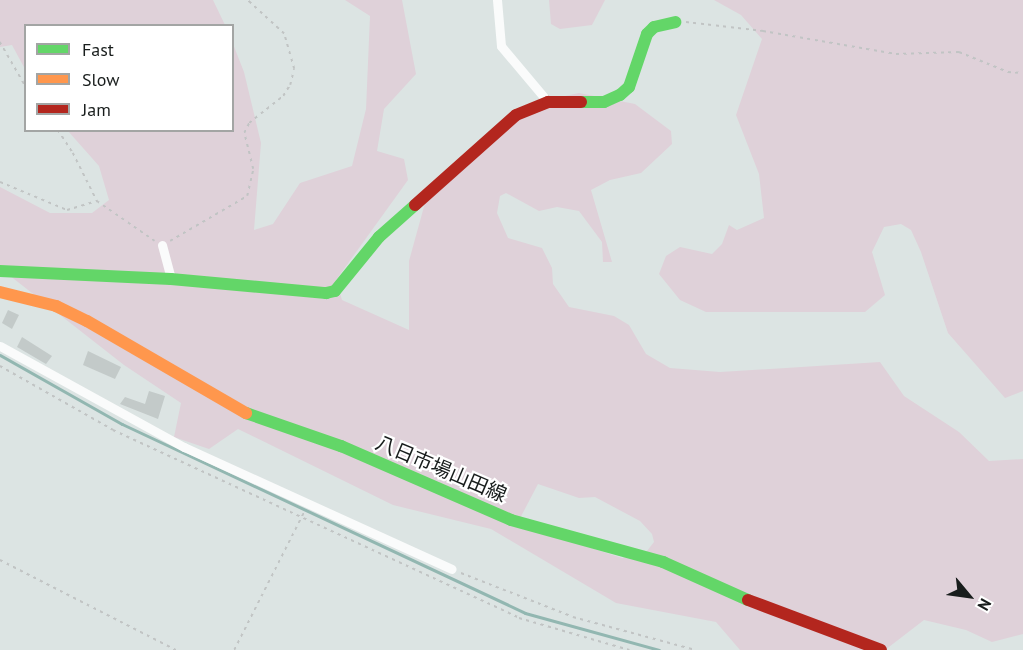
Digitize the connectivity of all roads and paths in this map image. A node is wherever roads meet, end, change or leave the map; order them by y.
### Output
1 (246, 0) edge
2 (497, 0) edge
3 (675, 22) joint
4 (0, 42) edge
5 (1023, 73) edge
6 (24, 84) edge
7 (548, 102) junction
8 (59, 132) edge
9 (0, 182) edge
10 (97, 201) junction
11 (162, 244) junction
12 (0, 271) edge
13 (171, 279) junction
14 (0, 292) edge
15 (0, 345) edge
16 (0, 366) edge
17 (308, 502) junction
18 (302, 519) junction
19 (0, 560) edge
20 (452, 569) joint
21 (176, 650) edge
22 (234, 650) edge
23 (628, 650) edge
24 (695, 650) edge
25 (881, 650) edge

1 - 11 path
2 - 7 street
3 - 5 path
3 - 7 main road
4 - 6 path
7 - 13 main road
8 - 10 path
9 - 10 path
10 - 11 path
11 - 13 street
12 - 13 main road
14 - 25 main road, 八日市場山田線
15 - 17 street
16 - 18 path
17 - 18 path
17 - 20 street
18 - 22 path
18 - 23 path
19 - 21 path
20 - 24 path

